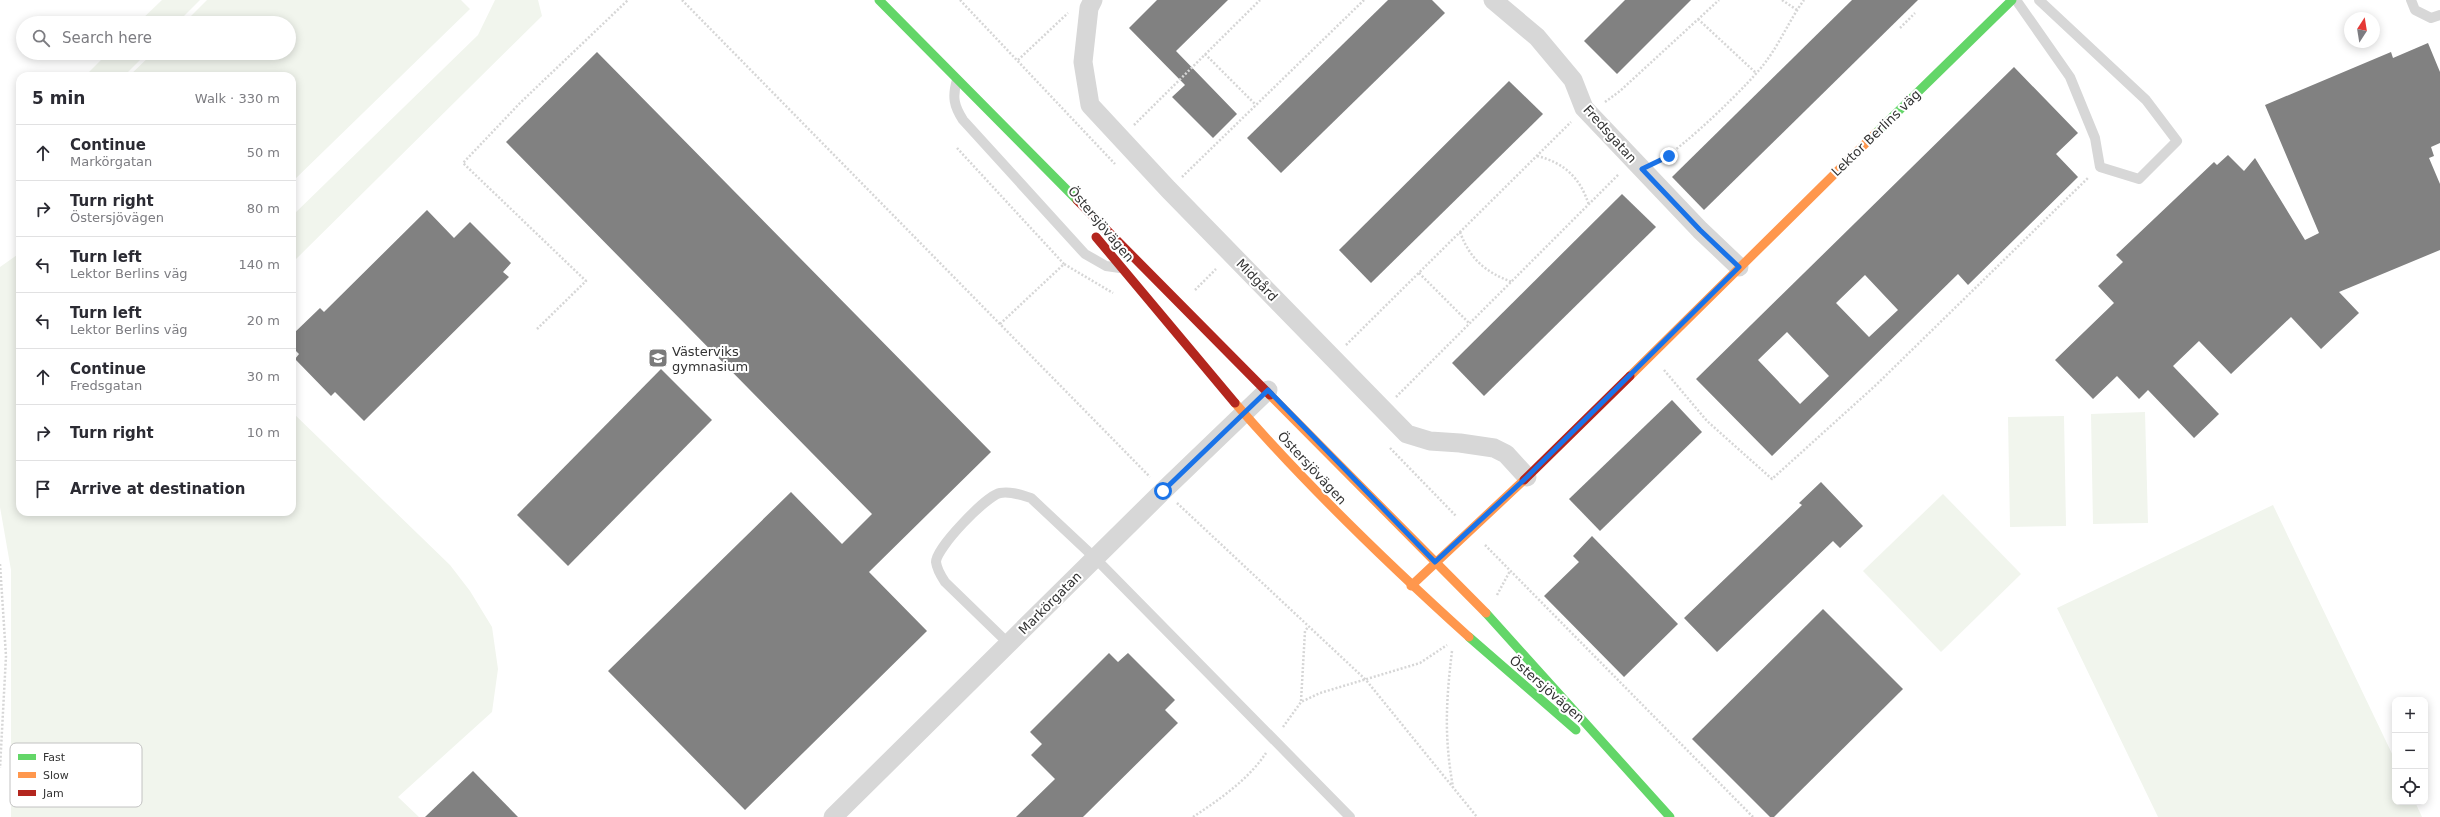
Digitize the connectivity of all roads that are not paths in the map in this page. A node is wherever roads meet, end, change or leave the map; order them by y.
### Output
1 (879, 0) edge
2 (1493, 0) edge
3 (2012, 0) edge
4 (2016, 0) edge
5 (2039, 0) edge
6 (2411, 0) edge
7 (1091, 4) edge
8 (2440, 15) edge
9 (957, 80) junction
10 (1004, 128) junction
11 (1070, 207) dead end
12 (1091, 231) dead end
13 (1739, 267) junction
14 (1121, 268) junction
15 (1268, 390) junction
16 (1244, 414) junction
17 (1527, 477) junction
18 (1096, 558) junction
19 (1435, 562) junction
20 (1411, 586) junction
21 (1009, 644) junction
22 (1642, 787) junction
23 (833, 817) edge
24 (1350, 817) edge
25 (1670, 817) edge

1 - 9 main road, Östersjövägen
2 - 13 street, Fredsgatan
3 - 13 main road, Lektor Berlins väg
4 - 5 lane
6 - 8 lane
7 - 17 street, Midgård
9 - 10 main road, Östersjövägen
9 - 14 lane
10 - 11 main road, Östersjövägen
10 - 15 main road, Östersjövägen
12 - 14 main road, Östersjövägen
13 - 17 main road, Lektor Berlins väg
14 - 16 main road, Östersjövägen
15 - 16 street, Markörgatan
15 - 19 main road, Östersjövägen
16 - 18 street, Markörgatan
16 - 20 main road, Östersjövägen
17 - 19 main road, Lektor Berlins väg
18 - 21 street, Markörgatan
18 - 21 lane
18 - 24 lane
19 - 20 main road, Lektor Berlins väg
19 - 22 main road, Östersjövägen
20 - 22 main road, Östersjövägen
21 - 23 street, Markörgatan
22 - 25 main road, Östersjövägen

